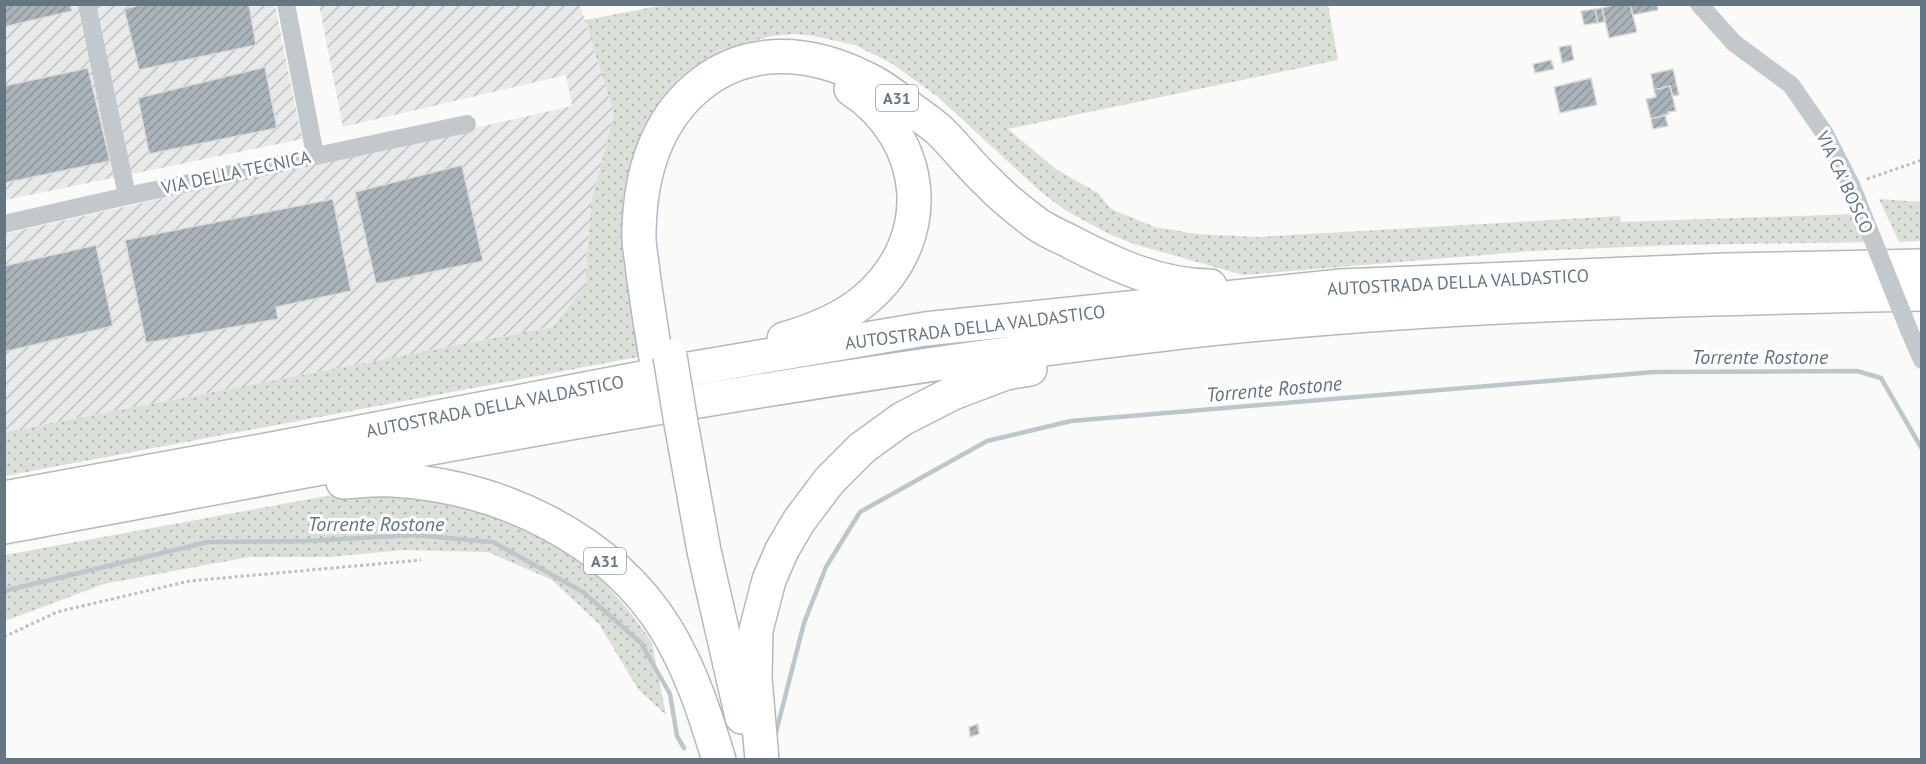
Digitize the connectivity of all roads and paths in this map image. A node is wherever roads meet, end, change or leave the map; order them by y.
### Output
1 (87, 4) edge
2 (286, 4) edge
3 (1699, 4) edge
4 (467, 124) dead end
5 (315, 155) junction
6 (1922, 160) edge
7 (1851, 185) junction
8 (127, 196) junction
9 (4, 224) edge
10 (1922, 266) edge
11 (1341, 286) junction
12 (1922, 294) edge
13 (1356, 317) junction
14 (1922, 360) edge
15 (672, 361) junction
16 (674, 423) junction
17 (4, 498) edge
18 (4, 527) edge
19 (4, 541) edge
20 (421, 560) dead end
21 (4, 637) edge
22 (719, 759) edge
23 (724, 759) edge
24 (752, 759) edge
25 (762, 759) edge

1 - 8 street
2 - 5 street
3 - 7 street, VIA CA' BOSCO
4 - 5 street, VIA DELLA TECNICA
5 - 8 street, VIA DELLA TECNICA
6 - 7 path
7 - 14 street, VIA CA' BOSCO, bridge
8 - 9 street, VIA DELLA TECNICA
10 - 11 highway, AUTOSTRADA DELLA VALDASTICO
11 - 15 highway, AUTOSTRADA DELLA VALDASTICO
11 - 15 highway, A31
12 - 13 highway, AUTOSTRADA DELLA VALDASTICO
13 - 18 highway, AUTOSTRADA DELLA VALDASTICO
13 - 25 highway
15 - 15 highway, A31
15 - 16 highway, A31, bridge
15 - 17 highway, AUTOSTRADA DELLA VALDASTICO
16 - 23 highway, A31
16 - 24 highway, A31
19 - 22 highway, A31
20 - 21 path

